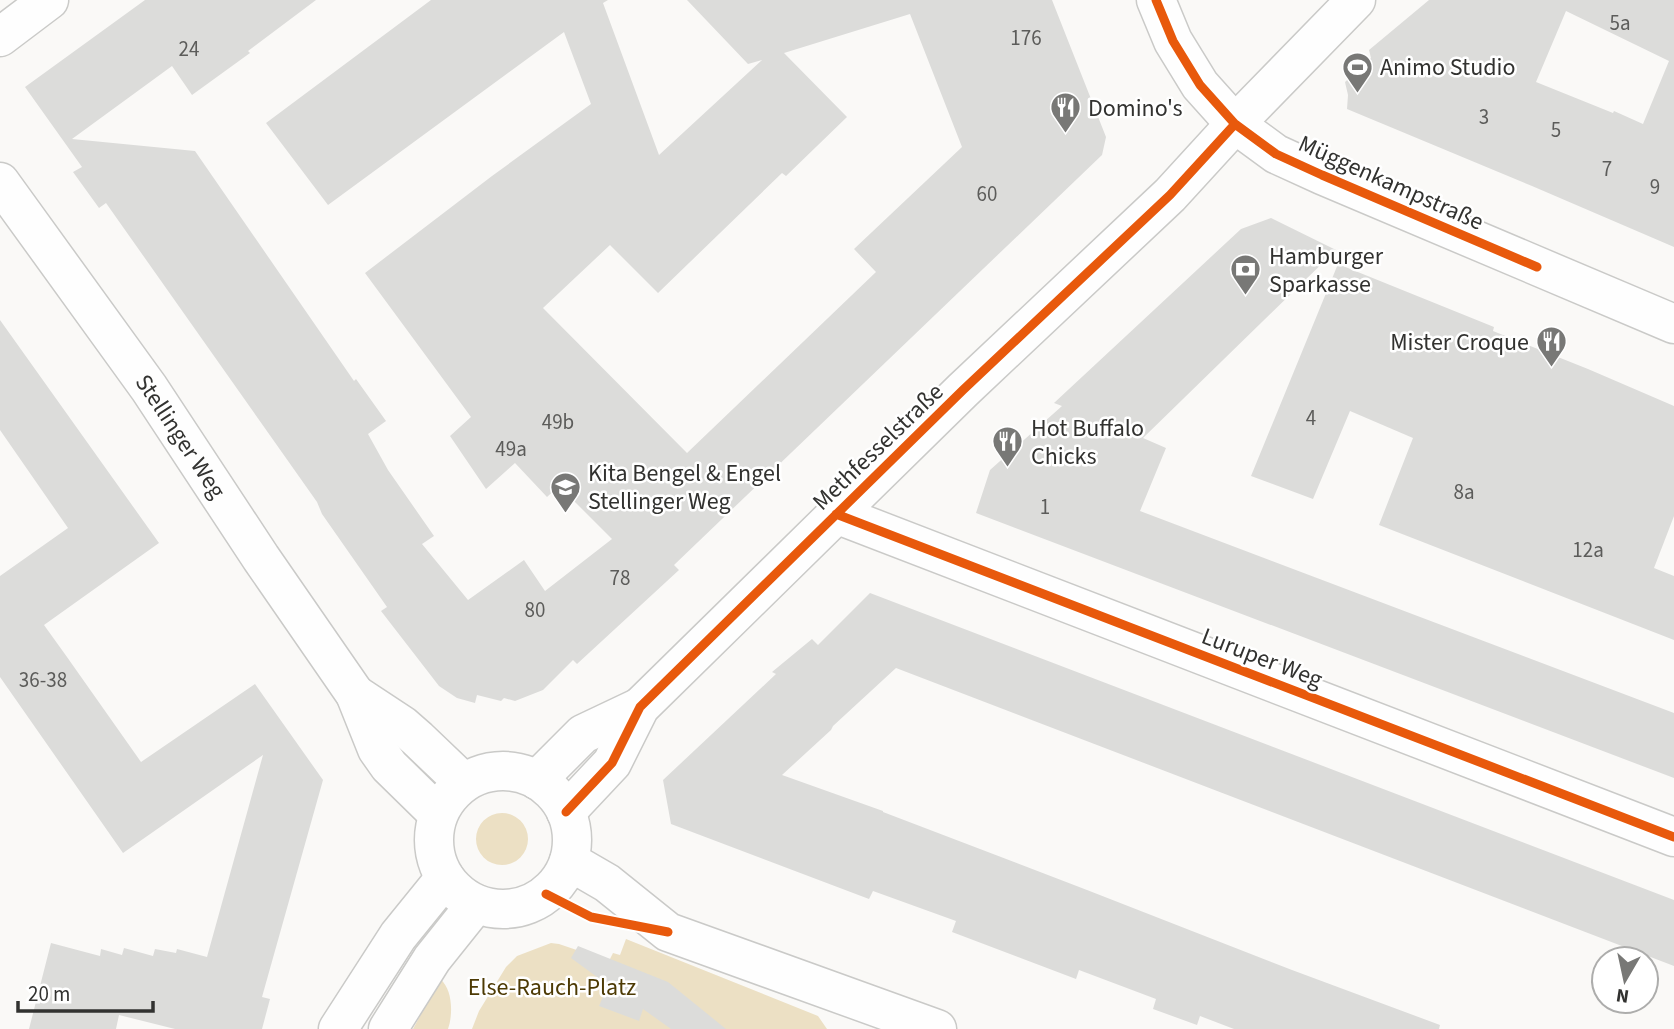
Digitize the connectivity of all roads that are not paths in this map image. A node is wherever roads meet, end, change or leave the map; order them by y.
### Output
1 (49, 0) edge
2 (1156, 0) edge
3 (1356, 0) edge
4 (0, 37) edge
5 (1235, 124) junction
6 (0, 182) edge
7 (1674, 324) edge
8 (836, 514) junction
9 (355, 694) junction
10 (640, 707) junction
11 (537, 779) junction
12 (463, 782) junction
13 (566, 811) junction
14 (438, 814) junction
15 (1674, 837) edge
16 (569, 861) junction
17 (445, 878) junction
18 (476, 904) junction
19 (913, 1025) edge
20 (338, 1029) edge
21 (388, 1029) edge

1 - 4 street
2 - 5 street, Müggenkampstraße
3 - 5 street, Methfesselstraße
5 - 7 street, Müggenkampstraße
5 - 8 street, Methfesselstraße
6 - 9 street, Stellinger Weg
8 - 10 street, Methfesselstraße
8 - 15 street, Luruper Weg
9 - 12 street, Stellinger Weg
9 - 14 street, Stellinger Weg
10 - 11 street, Methfesselstraße
10 - 13 street, Methfesselstraße
11 - 12 street
11 - 13 street
12 - 14 street
13 - 16 street
14 - 17 street
16 - 18 street
16 - 19 street
17 - 18 street
17 - 20 street
18 - 21 street

